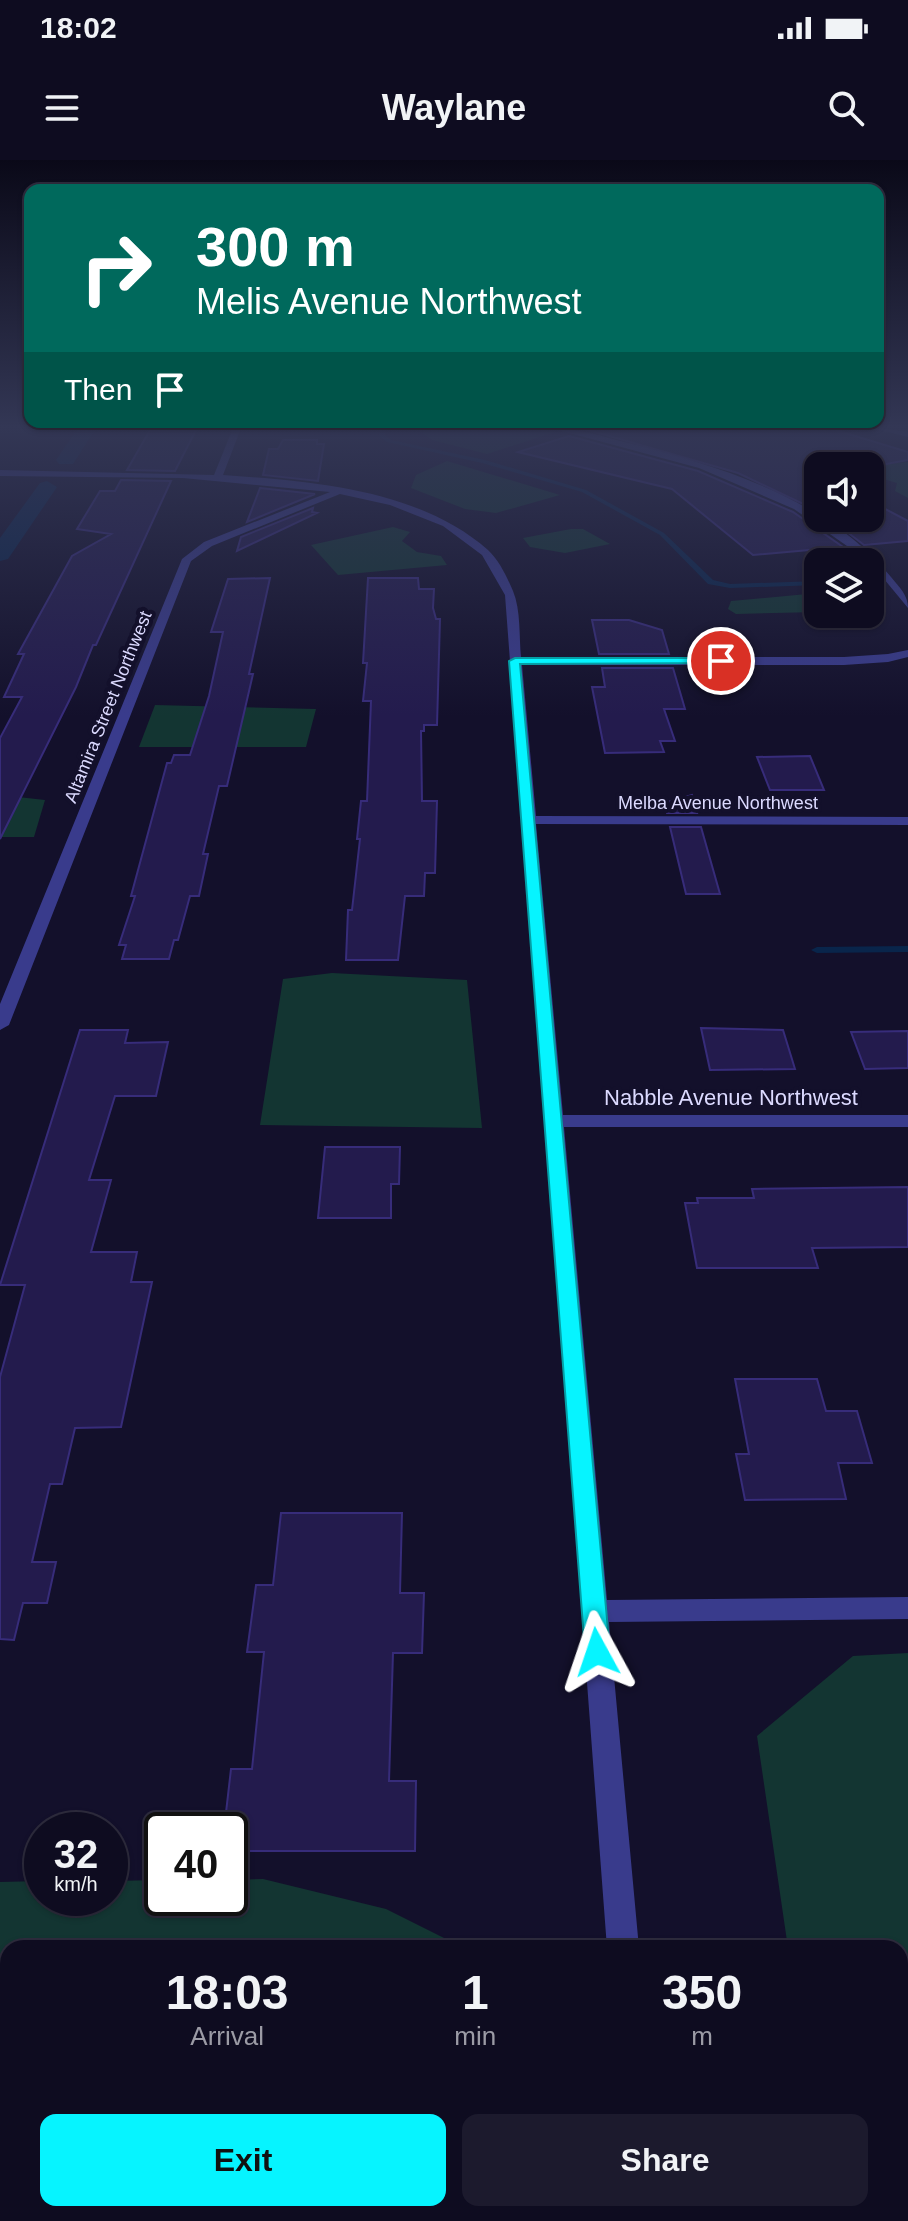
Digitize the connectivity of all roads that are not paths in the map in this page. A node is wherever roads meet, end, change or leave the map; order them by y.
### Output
1 (257, 524) edge
2 (442, 524) edge
3 (824, 524) edge
4 (908, 605) edge
5 (908, 653) edge
6 (515, 661) junction
7 (528, 820) junction
8 (908, 821) edge
9 (0, 1025) edge
10 (554, 1121) junction
11 (908, 1121) edge
12 (908, 1608) edge
13 (594, 1611) junction
14 (622, 1940) edge

1 - 9 street, Altamira Street Northwest
2 - 6 street
3 - 4 street
5 - 6 street
6 - 7 street
7 - 8 street, Melba Avenue Northwest
7 - 10 street
10 - 11 street, Nabble Avenue Northwest
10 - 13 street
12 - 13 street
13 - 14 street

